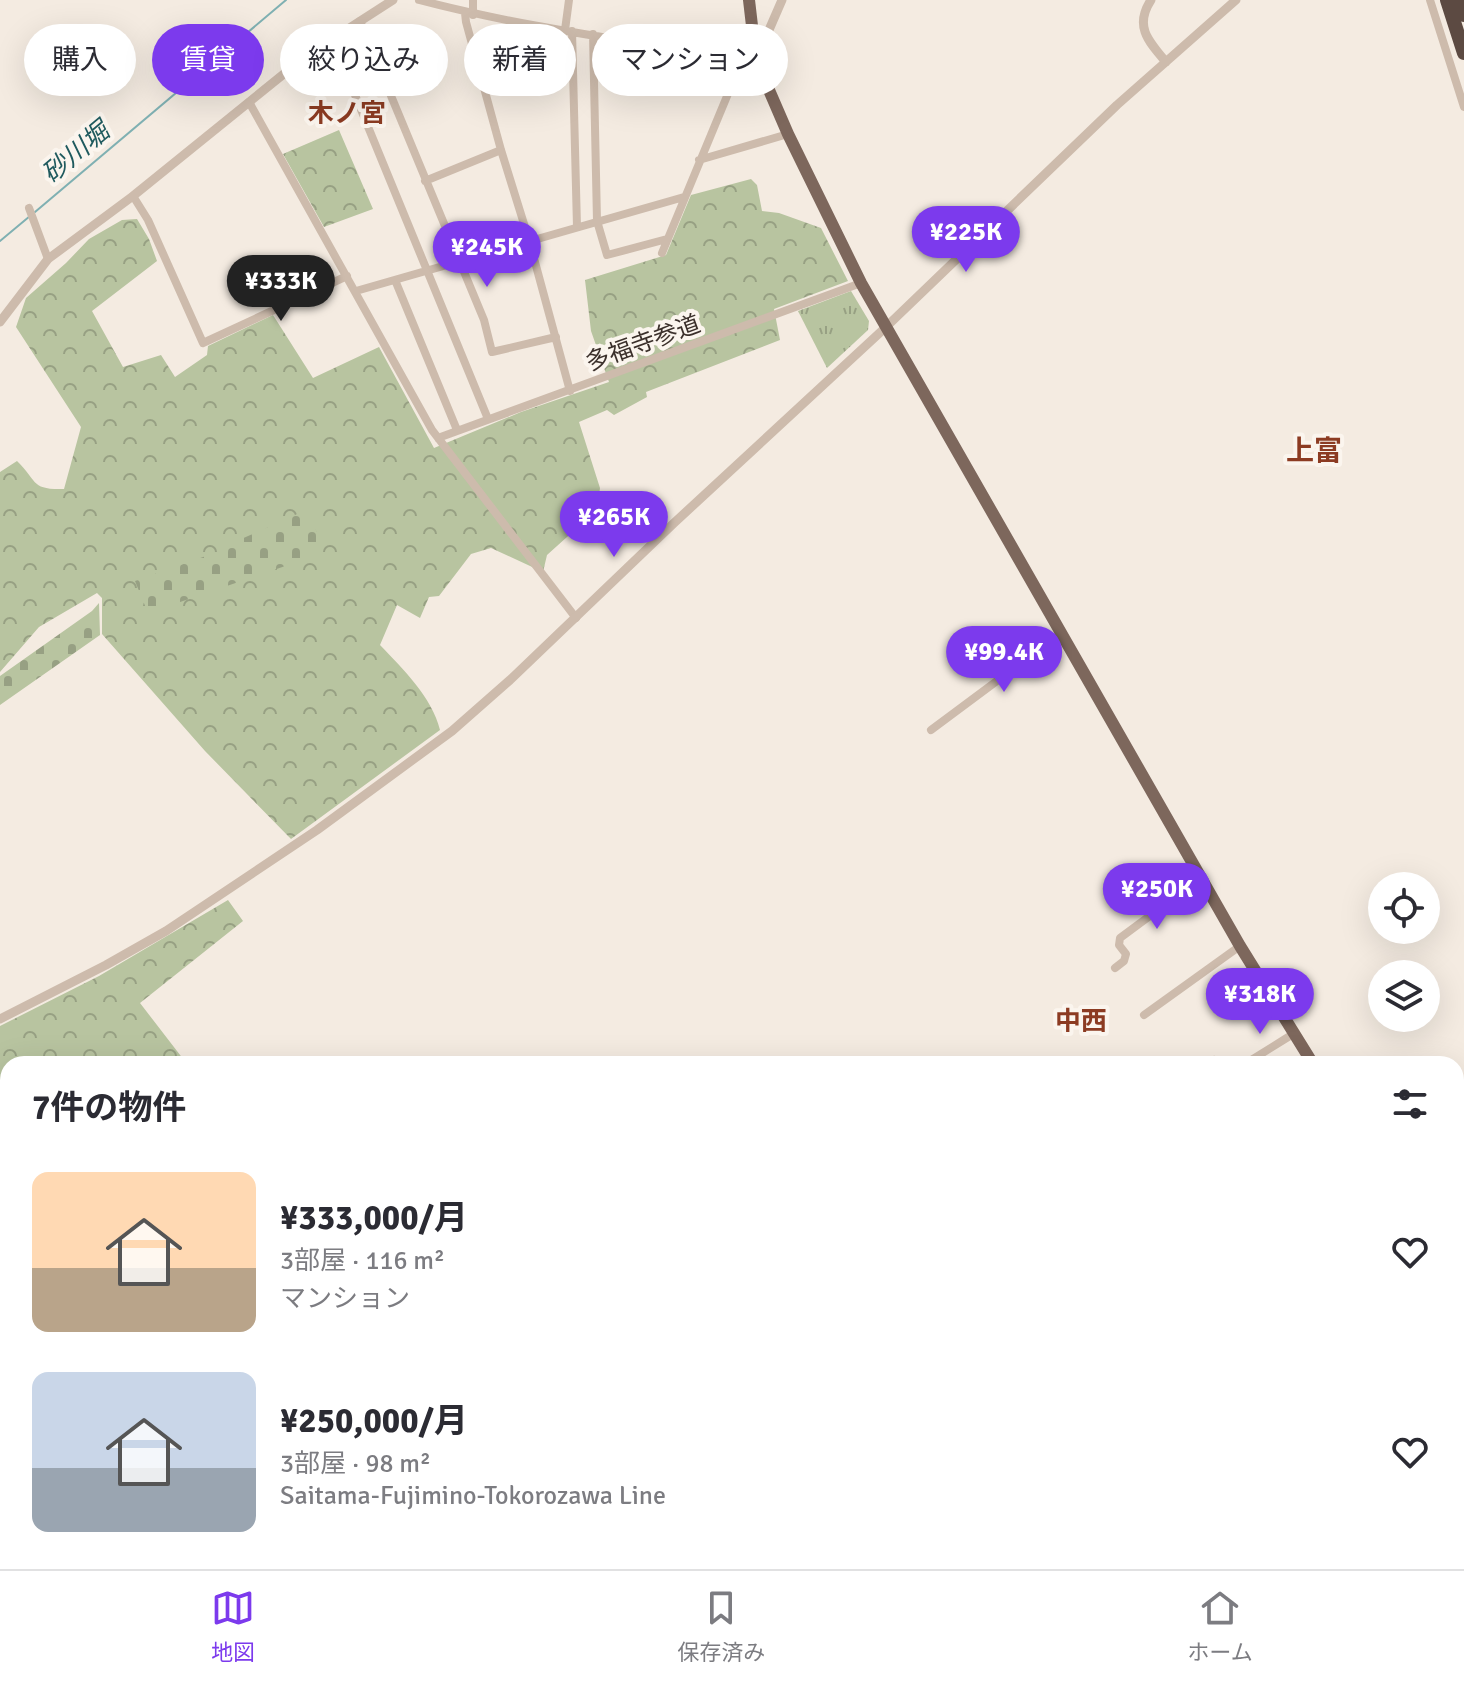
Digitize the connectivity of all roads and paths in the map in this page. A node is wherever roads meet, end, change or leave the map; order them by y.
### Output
1 (393, 0) edge
2 (419, 0) edge
3 (473, 0) edge
4 (569, 0) edge
5 (749, 0) edge
6 (782, 0) edge
7 (1151, 0) edge
8 (1236, 0) edge
9 (1430, 0) edge
10 (1447, 0) edge
11 (1460, 0) edge
12 (469, 14) junction
13 (1464, 15) edge
14 (360, 21) junction
15 (355, 24) edge
16 (528, 24) edge
17 (569, 24) edge
18 (752, 24) edge
19 (772, 24) edge
20 (1464, 53) edge
21 (1166, 62) junction
22 (280, 77) edge
23 (355, 96) edge
24 (572, 96) edge
25 (594, 96) edge
26 (727, 96) edge
27 (772, 96) edge
28 (249, 102) junction
29 (1464, 107) edge
30 (574, 126) junction
31 (595, 126) junction
32 (788, 134) junction
33 (501, 150) junction
34 (699, 160) junction
35 (425, 181) junction
36 (133, 196) junction
37 (684, 197) junction
38 (29, 208) dead end
39 (597, 221) junction
40 (577, 227) junction
41 (667, 239) junction
42 (529, 240) junction
43 (662, 253) dead end
44 (48, 259) junction
45 (458, 261) junction
46 (427, 270) junction
47 (347, 276) junction
48 (395, 280) junction
49 (861, 283) junction
50 (356, 291) junction
51 (0, 322) edge
52 (886, 327) junction
53 (556, 337) junction
54 (570, 391) junction
55 (488, 419) junction
56 (457, 430) junction
57 (438, 438) junction
58 (576, 618) junction
59 (1060, 634) junction
60 (931, 730) dead end
61 (1201, 878) junction
62 (1240, 946) junction
63 (1115, 968) dead end
64 (1144, 1015) dead end
65 (0, 1019) edge
66 (1293, 1034) junction
67 (1258, 1056) edge
68 (1308, 1056) edge

1 - 14 street
2 - 12 street
3 - 12 street
4 - 17 street
5 - 18 main road
6 - 19 street
7 - 21 street
8 - 21 street
9 - 29 street
10 - 20 highway
11 - 13 highway
12 - 16 street
12 - 33 street
14 - 15 street
14 - 35 street
21 - 52 street
22 - 28 street
23 - 46 street
24 - 30 street
25 - 31 street
26 - 34 street
27 - 32 main road
28 - 36 street
28 - 47 street
30 - 31 street
30 - 40 street
31 - 39 street
32 - 34 street
32 - 49 main road
33 - 35 street
33 - 42 street
34 - 37 street
35 - 45 street
36 - 44 street
36 - 47 street
37 - 39 street
37 - 41 street
38 - 44 street
39 - 40 street
39 - 41 street
40 - 42 street
41 - 43 street
42 - 45 street
42 - 53 street
44 - 51 street
45 - 46 street
45 - 53 street
46 - 48 street
46 - 55 street
47 - 50 street
48 - 50 street
48 - 56 street
49 - 52 main road
49 - 54 street, 多福寺参道
50 - 57 street
52 - 58 street
52 - 59 main road
53 - 54 street
54 - 55 street, 多福寺参道
55 - 56 street, 多福寺参道
56 - 57 street, 多福寺参道
57 - 58 street
58 - 65 street
59 - 60 street
59 - 61 main road
61 - 62 main road
61 - 63 street
62 - 64 street
62 - 66 main road
66 - 67 street
66 - 68 main road

